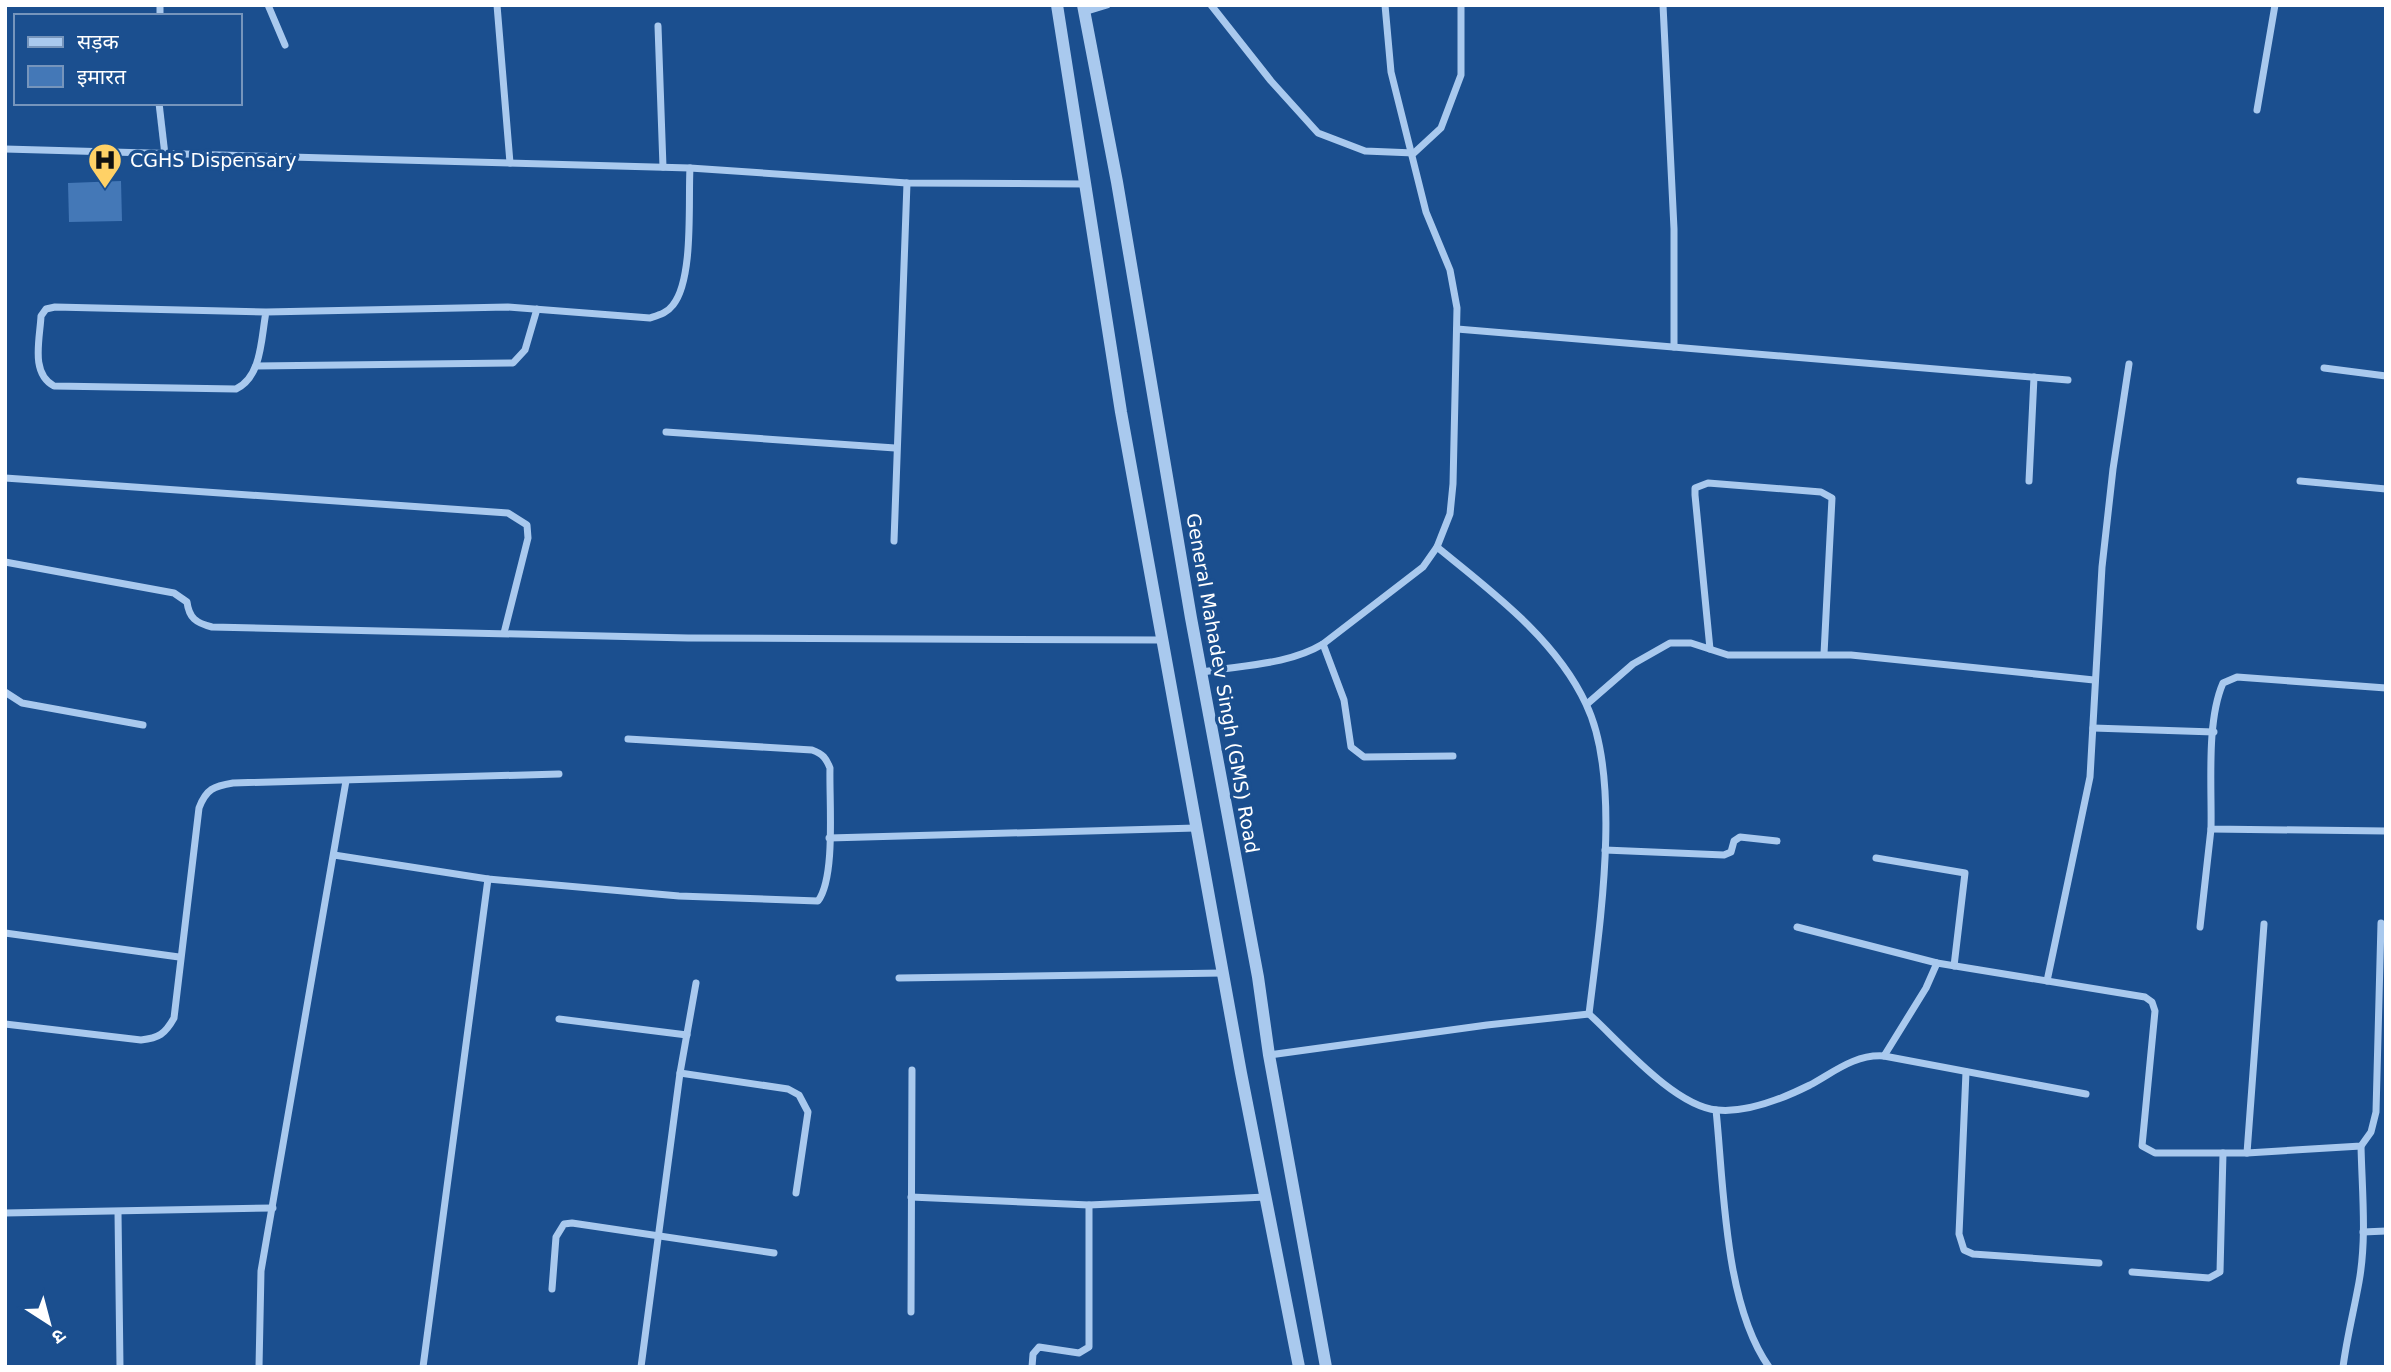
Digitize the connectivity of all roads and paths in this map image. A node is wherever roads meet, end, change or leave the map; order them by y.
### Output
1 (268, 5) edge
2 (497, 5) edge
3 (1057, 5) edge
4 (1107, 5) edge
5 (1212, 5) edge
6 (1385, 5) edge
7 (1461, 5) edge
8 (1663, 5) edge
9 (2275, 5) edge
10 (1083, 9) edge
11 (658, 26) dead end
12 (285, 45) dead end
13 (159, 105) edge
14 (2257, 110) dead end
15 (5, 149) edge
16 (1413, 153) junction
17 (165, 155) junction
18 (510, 163) junction
19 (663, 167) junction
20 (690, 168) junction
21 (907, 183) junction
22 (1086, 184) junction
23 (537, 309) junction
24 (266, 312) junction
25 (1457, 329) junction
26 (1674, 347) junction
27 (2129, 364) dead end
28 (256, 366) junction
29 (2324, 368) dead end
30 (2386, 376) edge
31 (2034, 377) junction
32 (2068, 380) dead end
33 (666, 432) dead end
34 (895, 448) junction
35 (5, 478) edge
36 (2029, 481) dead end
37 (2301, 481) dead end
38 (2386, 489) edge
39 (894, 541) dead end
40 (1437, 547) junction
41 (5, 562) edge
42 (504, 633) junction
43 (1162, 640) junction
44 (1323, 644) junction
45 (1710, 649) junction
46 (1824, 654) junction
47 (1203, 672) junction
48 (2094, 681) junction
49 (2386, 688) edge
50 (5, 692) edge
51 (1587, 704) junction
52 (143, 725) dead end
53 (2093, 728) junction
54 (2214, 732) junction
55 (628, 739) dead end
56 (1453, 756) dead end
57 (559, 774) dead end
58 (346, 781) junction
59 (1196, 828) junction
60 (2211, 829) junction
61 (2386, 831) edge
62 (829, 838) junction
63 (1777, 841) dead end
64 (1605, 850) junction
65 (334, 855) junction
66 (1876, 858) dead end
67 (488, 879) junction
68 (2381, 923) dead end
69 (2264, 924) dead end
70 (1797, 927) dead end
71 (2200, 927) dead end
72 (5, 933) edge
73 (179, 957) junction
74 (1937, 963) junction
75 (1954, 966) junction
76 (1223, 973) junction
77 (899, 978) dead end
78 (2047, 981) junction
79 (696, 983) dead end
80 (1589, 1014) junction
81 (559, 1019) dead end
82 (5, 1024) edge
83 (687, 1035) junction
84 (1269, 1055) junction
85 (1884, 1056) junction
86 (912, 1070) dead end
87 (1966, 1072) junction
88 (680, 1073) junction
89 (2086, 1094) dead end
90 (1716, 1110) junction
91 (2361, 1146) junction
92 (2223, 1153) junction
93 (2247, 1153) junction
94 (796, 1193) dead end
95 (911, 1197) junction
96 (1266, 1197) junction
97 (1089, 1205) junction
98 (273, 1208) junction
99 (118, 1212) junction
100 (5, 1213) edge
101 (2386, 1231) edge
102 (2363, 1232) junction
103 (657, 1234) junction
104 (774, 1253) dead end
105 (2099, 1263) dead end
106 (2132, 1272) dead end
107 (552, 1289) dead end
108 (911, 1312) dead end
109 (120, 1367) edge
110 (259, 1367) edge
111 (424, 1367) edge
112 (641, 1367) edge
113 (1032, 1367) edge
114 (1299, 1367) edge
115 (1326, 1367) edge
116 (1769, 1367) edge
117 (2343, 1367) edge

1 - 12 street
2 - 18 street
3 - 22 street
4 - 10 street
5 - 16 street
6 - 16 street
7 - 16 street
8 - 26 street
9 - 14 street
10 - 47 street, General Mahadev Singh (GMS) Road
11 - 19 street
13 - 17 street
15 - 17 street
16 - 25 street
17 - 18 street
18 - 19 street
19 - 20 street
20 - 21 street
20 - 23 street
21 - 22 street
21 - 34 street
22 - 43 street
23 - 24 street
23 - 28 street
24 - 28 street
24 - 28 street
25 - 26 street
25 - 40 street
26 - 31 street
27 - 48 street
29 - 30 street
31 - 32 street
31 - 36 street
33 - 34 street
34 - 39 street
35 - 42 street
37 - 38 street
40 - 44 street
40 - 51 street
41 - 42 street
42 - 43 street
43 - 59 street
44 - 47 street
44 - 56 street
45 - 46 street
45 - 46 street
45 - 51 street
46 - 48 street
47 - 84 street, General Mahadev Singh (GMS) Road
48 - 53 street
49 - 54 street
50 - 52 street
51 - 64 street
53 - 54 street
53 - 78 street
54 - 60 street
55 - 62 street
57 - 58 street
58 - 65 street
58 - 73 street
59 - 62 street
59 - 76 street
60 - 61 street
60 - 71 street
62 - 67 street
63 - 64 street
64 - 80 street
65 - 67 street
65 - 98 street
66 - 75 street
67 - 111 street
68 - 91 street
69 - 93 street
70 - 74 street
72 - 73 street
73 - 82 street
74 - 75 street
74 - 85 street
75 - 78 street
76 - 77 street
76 - 96 street
78 - 92 street
79 - 83 street
80 - 84 street
80 - 90 street
81 - 83 street
83 - 88 street
84 - 115 street, General Mahadev Singh (GMS) Road
85 - 87 street
85 - 90 street
86 - 95 street
87 - 89 street
87 - 105 street
88 - 94 street
88 - 103 street
90 - 116 street
91 - 93 street
91 - 102 street
92 - 93 street
92 - 106 street
95 - 97 street
95 - 108 street
96 - 97 street
96 - 114 street
97 - 113 street
98 - 99 street
98 - 110 street
99 - 100 street
99 - 109 street
101 - 102 street
102 - 117 street
103 - 104 street
103 - 107 street
103 - 112 street

